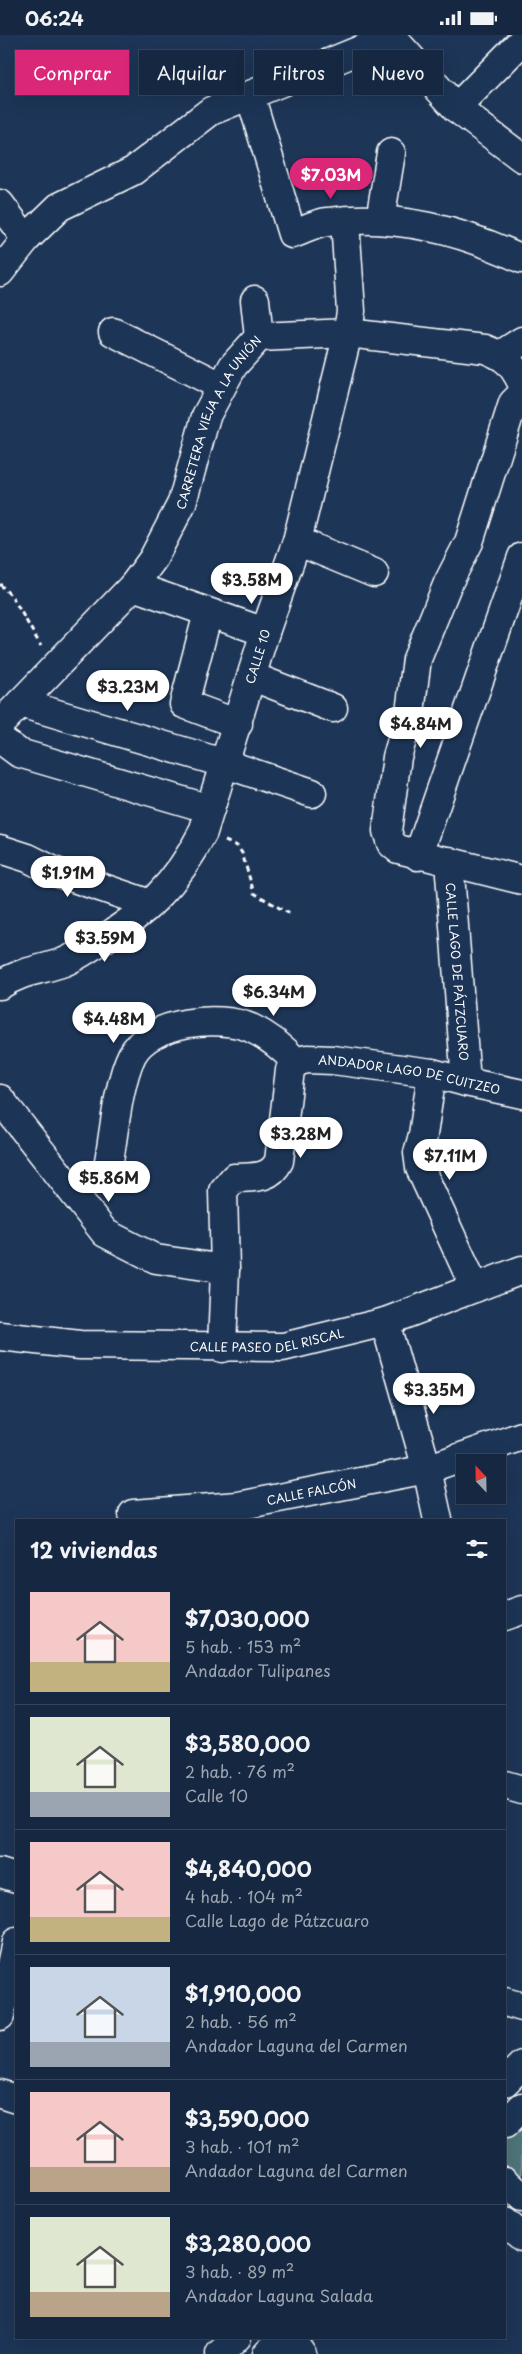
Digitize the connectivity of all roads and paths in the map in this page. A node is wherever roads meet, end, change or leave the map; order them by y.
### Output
1 (391, 36) edge
2 (522, 41) edge
3 (250, 95) junction
4 (456, 108) junction
5 (391, 153) dead end
6 (522, 158) edge
7 (0, 204) edge
8 (380, 220) junction
9 (346, 221) junction
10 (26, 239) junction
11 (522, 259) edge
12 (0, 271) edge
13 (255, 300) dead end
14 (114, 332) dead end
15 (348, 333) junction
16 (259, 337) junction
17 (511, 348) edge
18 (522, 383) edge
19 (221, 386) junction
20 (522, 394) edge
21 (296, 541) junction
22 (522, 557) edge
23 (374, 573) dead end
24 (0, 584) edge
25 (133, 586) junction
26 (208, 613) junction
27 (265, 632) junction
28 (58, 665) junction
29 (253, 677) junction
30 (20, 703) junction
31 (333, 708) dead end
32 (0, 724) edge
33 (238, 724) junction
34 (0, 739) edge
35 (223, 763) junction
36 (312, 793) dead end
37 (207, 821) junction
38 (0, 849) edge
39 (418, 856) junction
40 (449, 861) junction
41 (522, 880) edge
42 (150, 904) junction
43 (290, 914) dead end
44 (0, 985) edge
45 (296, 1062) junction
46 (432, 1073) junction
47 (466, 1083) junction
48 (522, 1094) edge
49 (0, 1099) edge
50 (108, 1167) dead end
51 (224, 1269) junction
52 (522, 1270) edge
53 (475, 1288) junction
54 (385, 1322) junction
55 (0, 1336) edge
56 (222, 1348) junction
57 (522, 1436) edge
58 (427, 1469) junction
59 (133, 1514) dead end
60 (208, 1514) edge
61 (438, 1519) edge
62 (522, 1611) edge
63 (506, 1615) edge
64 (506, 1785) edge
65 (522, 1790) edge
66 (0, 1873) edge
67 (15, 1878) edge
68 (15, 1947) edge
69 (506, 2002) edge
70 (522, 2007) edge
71 (0, 2016) edge
72 (522, 2065) edge
73 (506, 2081) edge
74 (0, 2094) edge
75 (15, 2099) edge
76 (522, 2107) edge
77 (506, 2123) edge
78 (506, 2182) edge
79 (522, 2197) edge
80 (506, 2223) edge
81 (522, 2237) edge
82 (506, 2250) edge
83 (522, 2252) edge
84 (235, 2339) edge
85 (282, 2339) edge
86 (291, 2339) edge
87 (220, 2354) edge
88 (267, 2354) edge
89 (302, 2354) edge

1 - 3 street
1 - 4 street
2 - 4 street
3 - 9 street
3 - 10 street
4 - 6 street
5 - 8 street
7 - 10 street
8 - 9 street
8 - 11 street
9 - 15 street, CALLE 10
10 - 12 street
13 - 16 street
14 - 19 street
15 - 16 street, CARRETERA VIEJA A LA UNIÓN
15 - 17 street, CARRETERA VIEJA A LA UNIÓN
15 - 21 street, CALLE 10
16 - 19 street, CARRETERA VIEJA A LA UNIÓN
17 - 18 street, CARRETERA VIEJA A LA UNIÓN
19 - 25 street, CARRETERA VIEJA A LA UNIÓN
20 - 39 street
21 - 23 street
21 - 27 street, CALLE 10
22 - 39 street
24 - 28 path
25 - 26 street
25 - 28 street, CARRETERA VIEJA A LA UNIÓN
26 - 27 street
26 - 33 street
27 - 29 street, CALLE 10
28 - 30 street, CARRETERA VIEJA A LA UNIÓN
29 - 31 street
29 - 33 street, CALLE 10
30 - 32 street, CARRETERA VIEJA A LA UNIÓN
30 - 35 street
33 - 35 street, CALLE 10
34 - 37 street
35 - 36 street
35 - 37 street, CALLE 10
37 - 42 street, CALLE 10
37 - 43 path
38 - 42 street
39 - 40 street
40 - 41 street
40 - 47 street, CALLE LAGO DE PÁTZCUARO
42 - 44 street, CALLE 10
45 - 46 street, ANDADOR LAGO DE CUITZEO
45 - 50 street
45 - 51 street
46 - 47 street, ANDADOR LAGO DE CUITZEO
46 - 53 street
47 - 48 street, ANDADOR LAGO DE CUITZEO
49 - 51 street
51 - 56 street
52 - 53 street, CALLE PASEO DEL RISCAL
53 - 54 street, CALLE PASEO DEL RISCAL
54 - 56 street, CALLE PASEO DEL RISCAL
54 - 58 street
55 - 56 street, CALLE PASEO DEL RISCAL
57 - 58 street, CALLE FALCÓN
58 - 60 street, CALLE FALCÓN
58 - 61 street
59 - 60 street, CALLE FALCÓN
62 - 63 street
64 - 65 street
66 - 67 street
68 - 71 street
69 - 70 street
72 - 73 street
74 - 75 street
76 - 77 street
78 - 79 street
80 - 81 street
82 - 83 street
84 - 87 street
85 - 88 street
86 - 89 street

